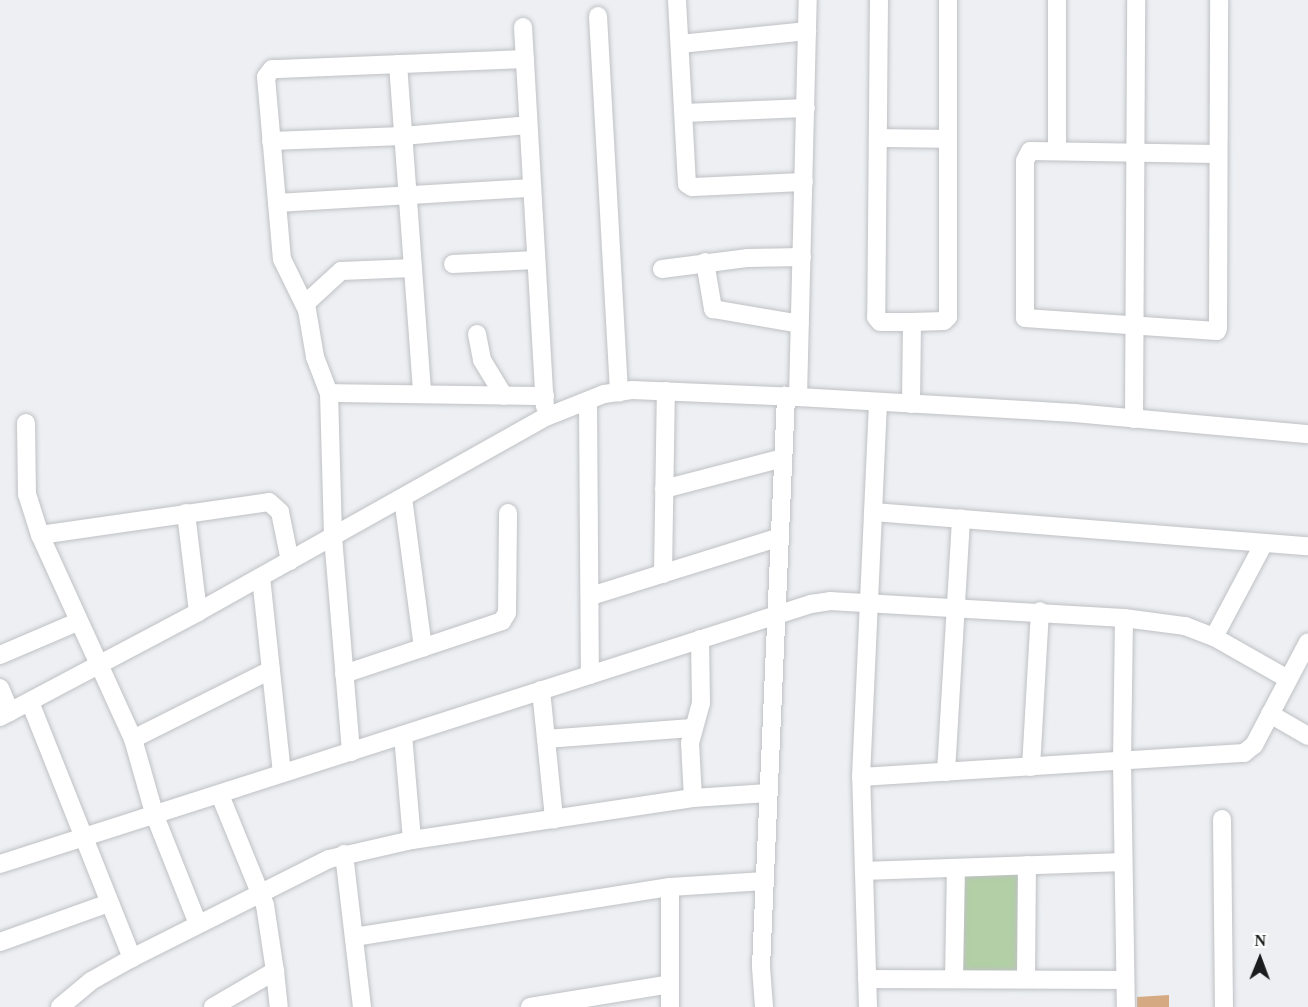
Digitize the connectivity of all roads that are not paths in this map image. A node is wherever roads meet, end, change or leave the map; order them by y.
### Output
1 (677, 0) edge
2 (808, 0) edge
3 (879, 0) edge
4 (948, 0) edge
5 (1057, 0) edge
6 (1136, 0) edge
7 (1218, 0) edge
8 (598, 16) dead end
9 (523, 27) dead end
10 (807, 31) junction
11 (680, 44) junction
12 (525, 59) junction
13 (398, 64) junction
14 (806, 108) junction
15 (684, 113) junction
16 (528, 125) junction
17 (403, 136) junction
18 (878, 138) junction
19 (948, 139) junction
20 (271, 141) junction
21 (1057, 149) junction
22 (1135, 151) junction
23 (1218, 154) junction
24 (804, 182) junction
25 (532, 188) junction
26 (408, 197) junction
27 (277, 203) junction
28 (802, 257) junction
29 (536, 260) junction
30 (705, 262) junction
31 (453, 264) dead end
32 (413, 268) junction
33 (662, 269) dead end
34 (305, 304) junction
35 (912, 322) junction
36 (800, 324) junction
37 (1135, 328) junction
38 (477, 334) dead end
39 (666, 391) junction
40 (619, 392) junction
41 (329, 393) junction
42 (422, 394) junction
43 (504, 396) junction
44 (544, 396) junction
45 (792, 397) junction
46 (588, 401) junction
47 (878, 402) junction
48 (911, 404) junction
49 (546, 417) junction
50 (1134, 418) junction
51 (26, 423) dead end
52 (1308, 434) edge
53 (783, 458) junction
54 (664, 489) junction
55 (403, 498) junction
56 (873, 512) junction
57 (186, 513) junction
58 (508, 513) dead end
59 (961, 518) junction
60 (40, 535) junction
61 (333, 537) junction
62 (780, 537) junction
63 (1264, 543) junction
64 (1308, 546) edge
65 (290, 561) junction
66 (663, 574) junction
67 (261, 577) junction
68 (591, 596) junction
69 (867, 603) junction
70 (956, 608) junction
71 (1040, 611) junction
72 (198, 612) junction
73 (776, 614) junction
74 (1124, 618) junction
75 (77, 622) junction
76 (1214, 637) junction
77 (700, 639) junction
78 (1308, 642) edge
79 (423, 648) junction
80 (0, 655) edge
81 (99, 664) junction
82 (271, 670) junction
83 (344, 674) junction
84 (590, 675) junction
85 (1288, 679) junction
86 (0, 688) edge
87 (542, 690) junction
88 (30, 702) junction
89 (1270, 714) junction
90 (5, 715) edge
91 (692, 728) junction
92 (403, 735) junction
93 (1308, 736) edge
94 (133, 739) junction
95 (546, 739) junction
96 (351, 752) junction
97 (1122, 762) junction
98 (1031, 767) junction
99 (946, 772) junction
100 (282, 773) junction
101 (861, 777) junction
102 (768, 793) junction
103 (220, 795) junction
104 (693, 798) junction
105 (155, 816) junction
106 (554, 819) junction
107 (1222, 819) dead end
108 (81, 836) junction
109 (412, 840) junction
110 (344, 854) junction
111 (1123, 861) junction
112 (0, 864) edge
113 (1027, 865) junction
114 (956, 868) junction
115 (864, 871) junction
116 (765, 881) junction
117 (670, 887) junction
118 (258, 893) junction
119 (110, 903) junction
120 (198, 924) junction
121 (354, 937) junction
122 (0, 942) edge
123 (132, 958) junction
124 (275, 971) junction
125 (867, 979) junction
126 (954, 979) junction
127 (1026, 980) junction
128 (1124, 980) junction
129 (670, 984) junction
130 (60, 1007) edge
131 (214, 1007) edge
132 (279, 1007) edge
133 (363, 1007) edge
134 (530, 1007) edge
135 (670, 1007) edge
136 (764, 1007) edge
137 (868, 1007) edge
138 (1126, 1007) edge
139 (1224, 1007) edge

1 - 11 street
2 - 10 street
3 - 18 street
4 - 19 street
5 - 21 street
6 - 22 street
7 - 23 street
8 - 40 street
9 - 12 street
10 - 11 street
10 - 14 street
11 - 15 street
12 - 13 street
12 - 16 street
13 - 17 street
13 - 20 street
14 - 15 street
14 - 24 street
15 - 24 street
16 - 17 street
16 - 25 street
17 - 20 street
17 - 26 street
18 - 19 street
18 - 35 street
19 - 35 street
20 - 27 street
21 - 22 street
21 - 37 street
22 - 23 street
22 - 37 street
23 - 37 street
24 - 28 street
25 - 26 street
25 - 29 street
26 - 27 street
26 - 32 street
27 - 34 street
28 - 30 street
28 - 36 street
29 - 31 street
29 - 44 street
30 - 33 street
30 - 36 street
32 - 34 street
32 - 42 street
34 - 41 street
35 - 48 street
36 - 45 street
37 - 50 street
38 - 43 street
39 - 40 street
39 - 45 street
39 - 54 street
40 - 46 street
41 - 42 street
41 - 61 street
42 - 43 street
43 - 44 street
44 - 49 street
45 - 47 street
45 - 53 street
46 - 49 street
46 - 68 street
47 - 48 street
47 - 56 street
48 - 50 street
49 - 55 street
50 - 52 street
51 - 60 street
53 - 54 street
53 - 62 street
54 - 66 street
55 - 61 street
55 - 79 street
56 - 59 street
56 - 69 street
57 - 60 street
57 - 65 street
57 - 72 street
58 - 79 street
59 - 63 street
59 - 70 street
60 - 75 street
61 - 65 street
61 - 83 street
62 - 66 street
62 - 73 street
63 - 64 street
63 - 76 street
65 - 67 street
66 - 68 street
67 - 72 street
67 - 82 street
68 - 84 street
69 - 70 street
69 - 73 street
69 - 101 street
70 - 71 street
70 - 99 street
71 - 74 street
71 - 98 street
72 - 81 street
73 - 77 street
73 - 102 street
74 - 76 street
74 - 97 street
75 - 80 street
75 - 81 street
76 - 85 street
77 - 84 street
77 - 91 street
78 - 85 street
79 - 83 street
81 - 88 street
81 - 94 street
82 - 94 street
82 - 100 street
83 - 96 street
84 - 87 street
85 - 89 street
86 - 90 street
87 - 92 street
87 - 95 street
88 - 90 street
88 - 108 street
89 - 93 street
89 - 97 street
91 - 95 street
91 - 104 street
92 - 96 street
92 - 109 street
94 - 105 street
95 - 106 street
96 - 100 street
97 - 98 street
97 - 111 street
98 - 99 street
99 - 101 street
100 - 103 street
101 - 115 street
102 - 104 street
102 - 116 street
103 - 105 street
103 - 118 street
104 - 106 street
105 - 108 street
105 - 120 street
106 - 109 street
107 - 139 street
108 - 112 street
108 - 119 street
109 - 110 street
110 - 118 street
110 - 121 street
111 - 113 street
111 - 128 street
113 - 114 street
113 - 127 street
114 - 115 street
114 - 126 street
115 - 125 street
116 - 117 street
116 - 136 street
117 - 121 street
117 - 129 street
118 - 120 street
118 - 124 street
119 - 122 street
119 - 123 street
120 - 123 street
121 - 133 street
123 - 130 street
124 - 131 street
124 - 132 street
125 - 126 street
125 - 137 street
126 - 127 street
127 - 128 street
128 - 138 street
129 - 134 street
129 - 135 street

